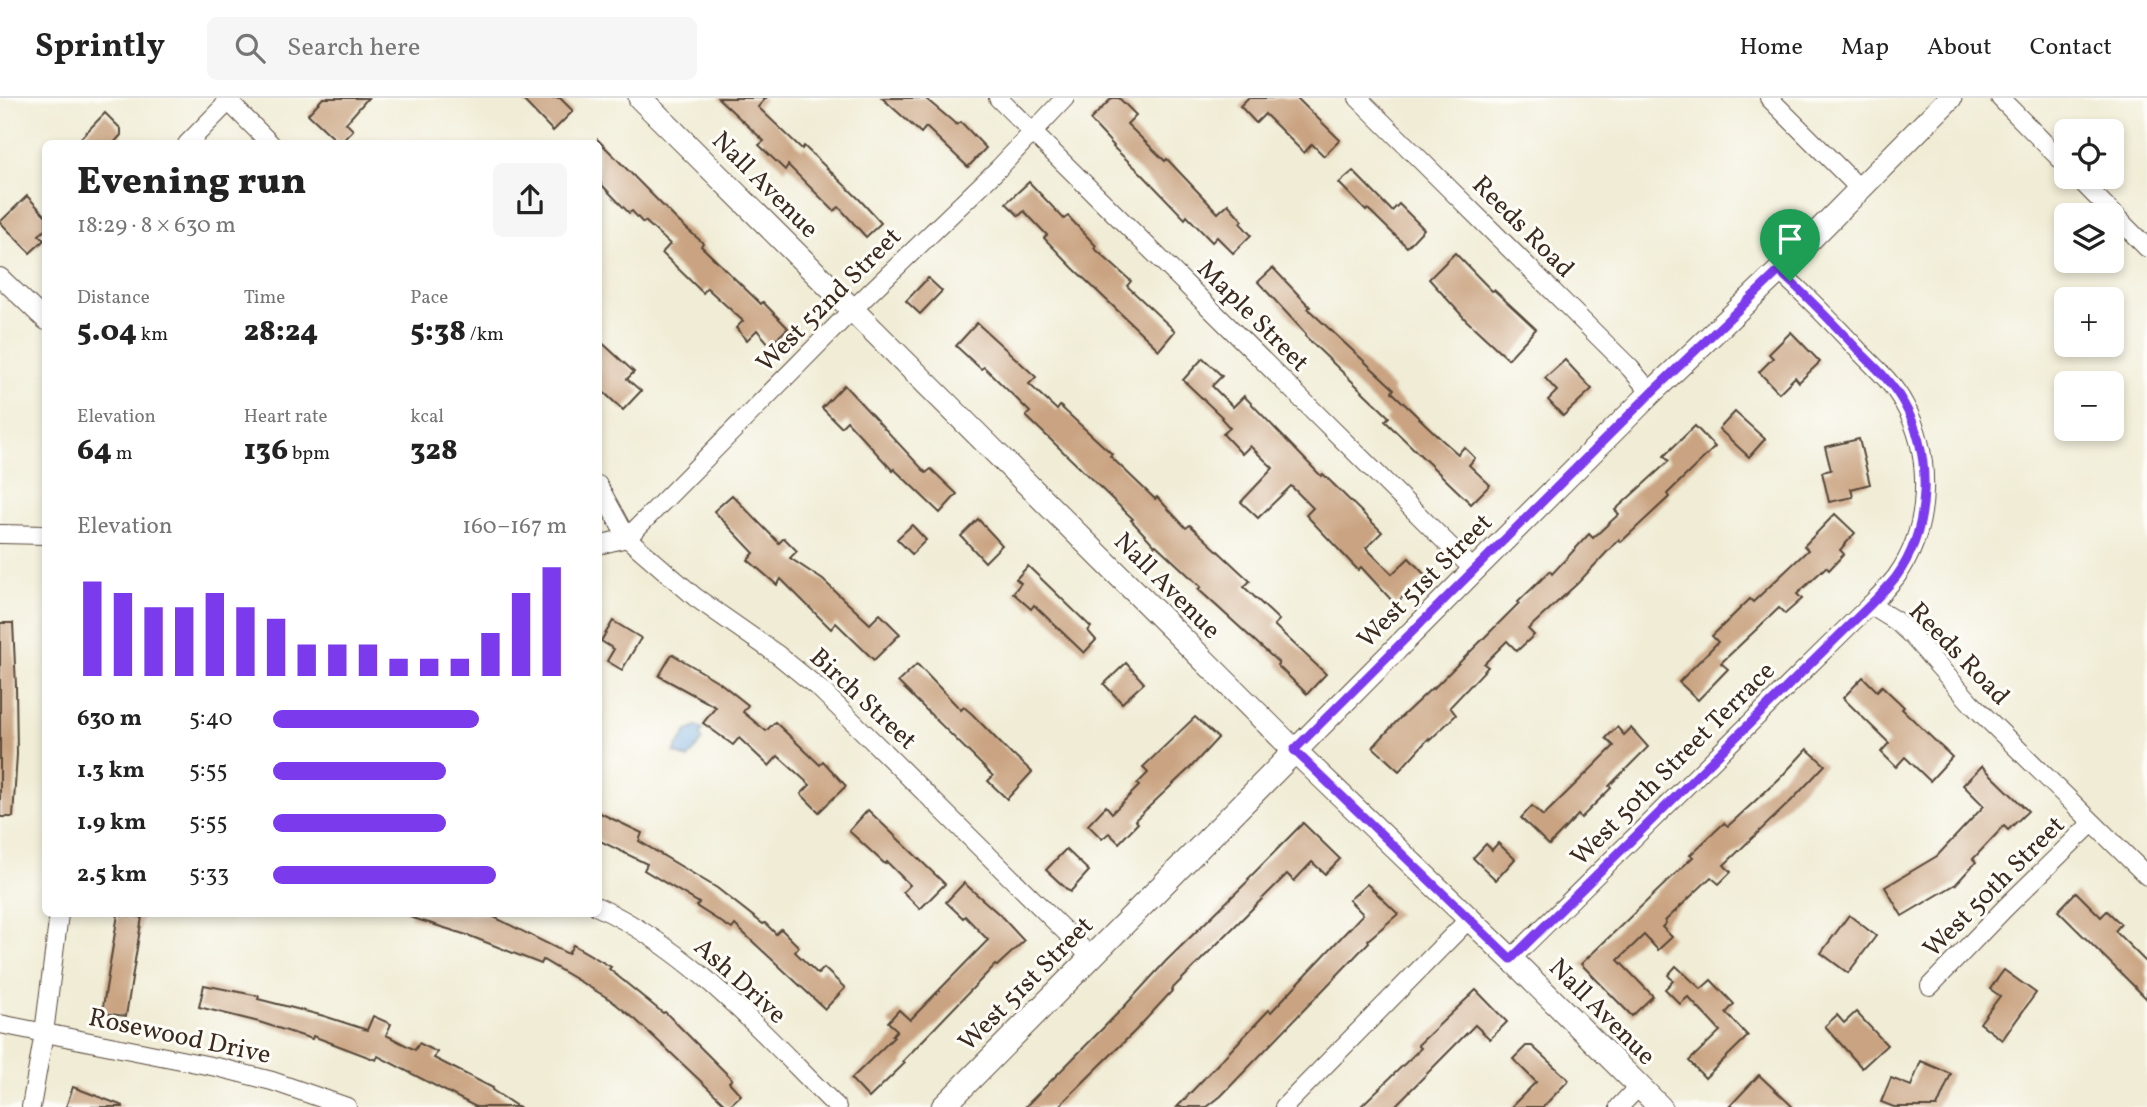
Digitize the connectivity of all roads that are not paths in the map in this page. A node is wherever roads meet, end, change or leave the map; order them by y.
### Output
1 (640, 98) edge
2 (998, 98) edge
3 (1065, 98) edge
4 (1358, 98) edge
5 (1769, 98) edge
6 (1951, 98) edge
7 (2000, 98) edge
8 (228, 99) edge
9 (1033, 133) junction
10 (191, 140) edge
11 (267, 140) edge
12 (2054, 153) edge
13 (1860, 188) junction
14 (2089, 189) edge
15 (2147, 248) edge
16 (1779, 271) junction
17 (0, 277) edge
18 (853, 309) junction
19 (42, 317) edge
20 (1651, 393) junction
21 (602, 492) edge
22 (0, 534) edge
23 (42, 536) edge
24 (627, 538) junction
25 (602, 544) edge
26 (1474, 570) junction
27 (1870, 605) junction
28 (1294, 750) junction
29 (2092, 823) junction
30 (2147, 876) edge
31 (602, 909) edge
32 (59, 917) edge
33 (1469, 919) junction
34 (1091, 957) junction
35 (1511, 959) junction
36 (1930, 986) dead end
37 (0, 1024) edge
38 (44, 1032) junction
39 (1639, 1086) junction
40 (31, 1107) edge
41 (346, 1107) edge
42 (837, 1107) edge
43 (943, 1107) edge
44 (1284, 1107) edge
45 (1619, 1107) edge
46 (1660, 1107) edge

1 - 18 street, Nall Avenue
2 - 9 street, Maple Street
3 - 9 street, West 52nd Street
4 - 20 street, Reeds Road
5 - 13 street
6 - 13 street, West 51st Street
7 - 12 street
8 - 10 street
8 - 11 street
9 - 18 street, West 52nd Street
9 - 26 street, Maple Street
13 - 16 street, West 51st Street
14 - 15 street
16 - 20 street, West 51st Street
16 - 27 street, Reeds Road
17 - 19 street
18 - 24 street, West 52nd Street
18 - 28 street, Nall Avenue
20 - 26 street, West 51st Street
21 - 24 street, Birch Street
22 - 23 street
24 - 25 street
24 - 34 street, Birch Street
26 - 28 street, West 51st Street
27 - 29 street, Reeds Road
27 - 35 street, West 50th Street Terrace
28 - 33 street, Nall Avenue
28 - 34 street, West 51st Street
29 - 30 street, Reeds Road
29 - 36 street, West 50th Street
31 - 42 street, Ash Drive
32 - 38 street
33 - 35 street, Nall Avenue
33 - 44 street
34 - 43 street, West 51st Street
35 - 39 street, Nall Avenue
37 - 38 street, Rosewood Drive
38 - 40 street
38 - 41 street, Rosewood Drive
39 - 45 street
39 - 46 street, Nall Avenue

